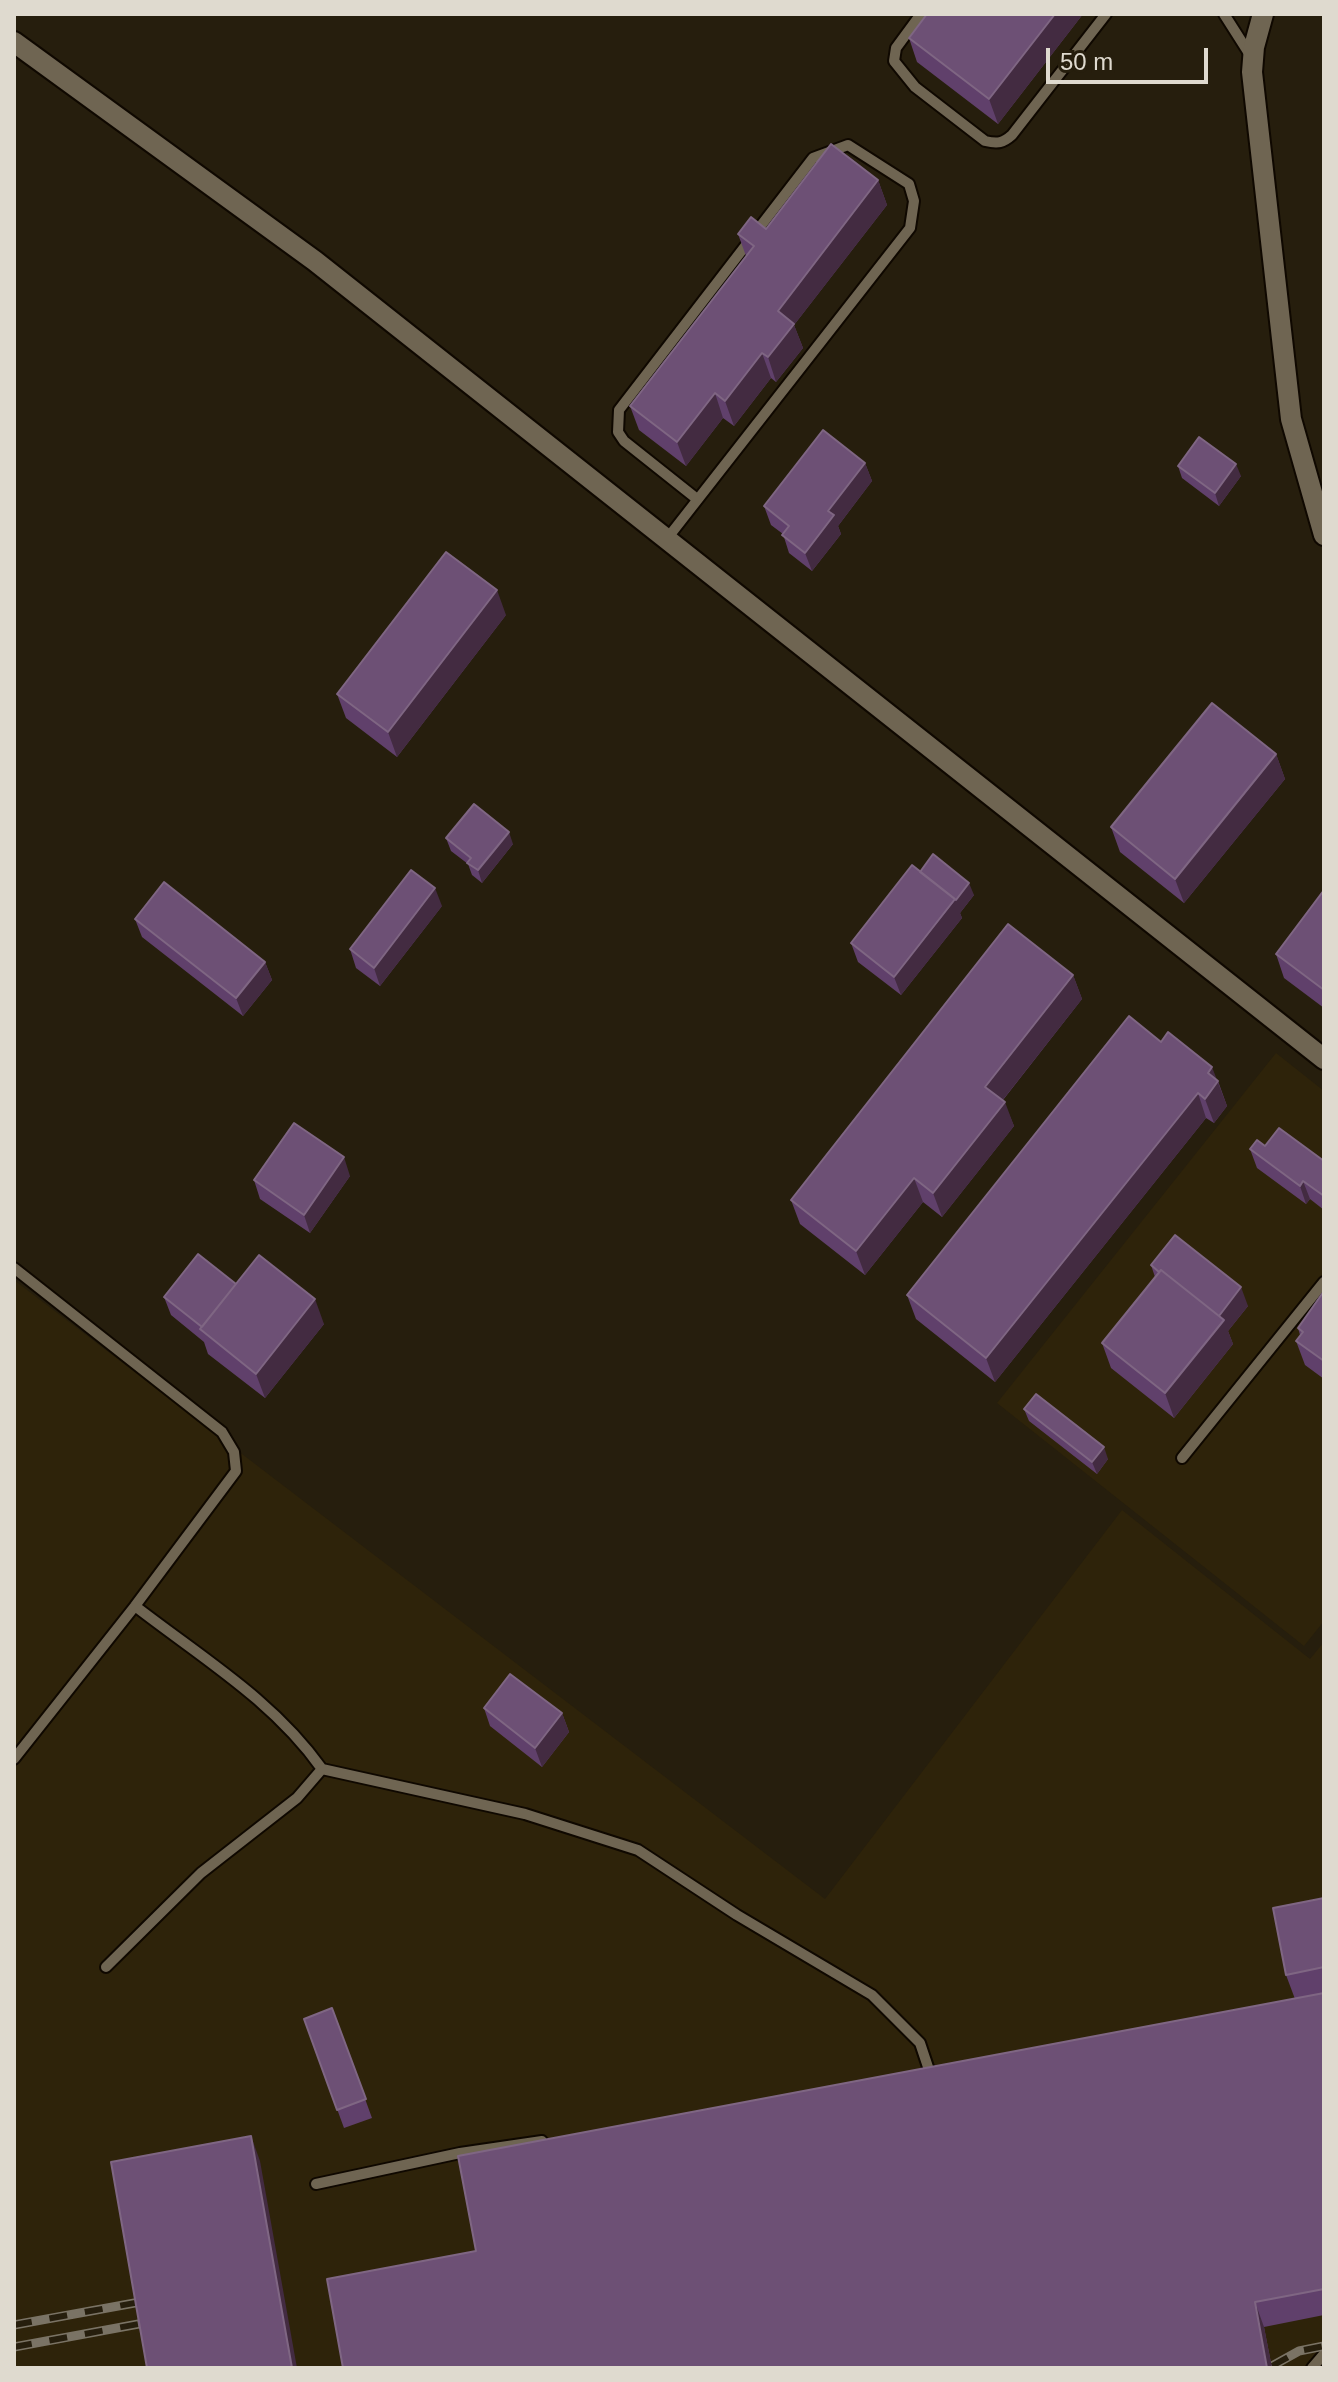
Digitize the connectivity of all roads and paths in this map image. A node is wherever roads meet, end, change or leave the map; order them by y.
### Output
1 (921, 14) edge
2 (1106, 14) edge
3 (1224, 14) edge
4 (1263, 14) edge
5 (14, 42) edge
6 (1253, 60) junction
7 (697, 499) junction
8 (1324, 535) edge
9 (666, 540) junction
10 (1324, 1059) edge
11 (14, 1268) edge
12 (1324, 1282) edge
13 (1182, 1458) dead end
14 (135, 1606) junction
15 (14, 1759) edge
16 (322, 1769) junction
17 (106, 1967) dead end
18 (948, 2078) edge
19 (932, 2081) junction
20 (917, 2083) edge
21 (550, 2140) edge
22 (316, 2184) dead end
23 (1324, 2354) edge
24 (1312, 2368) edge

1 - 2 lane
3 - 6 lane
4 - 6 street
5 - 9 street
6 - 8 street
7 - 7 lane
7 - 9 lane
9 - 10 street
11 - 14 lane
12 - 13 lane
14 - 15 lane
14 - 16 lane
16 - 17 lane
16 - 19 lane
18 - 19 lane
19 - 20 lane
21 - 22 lane
23 - 24 lane

